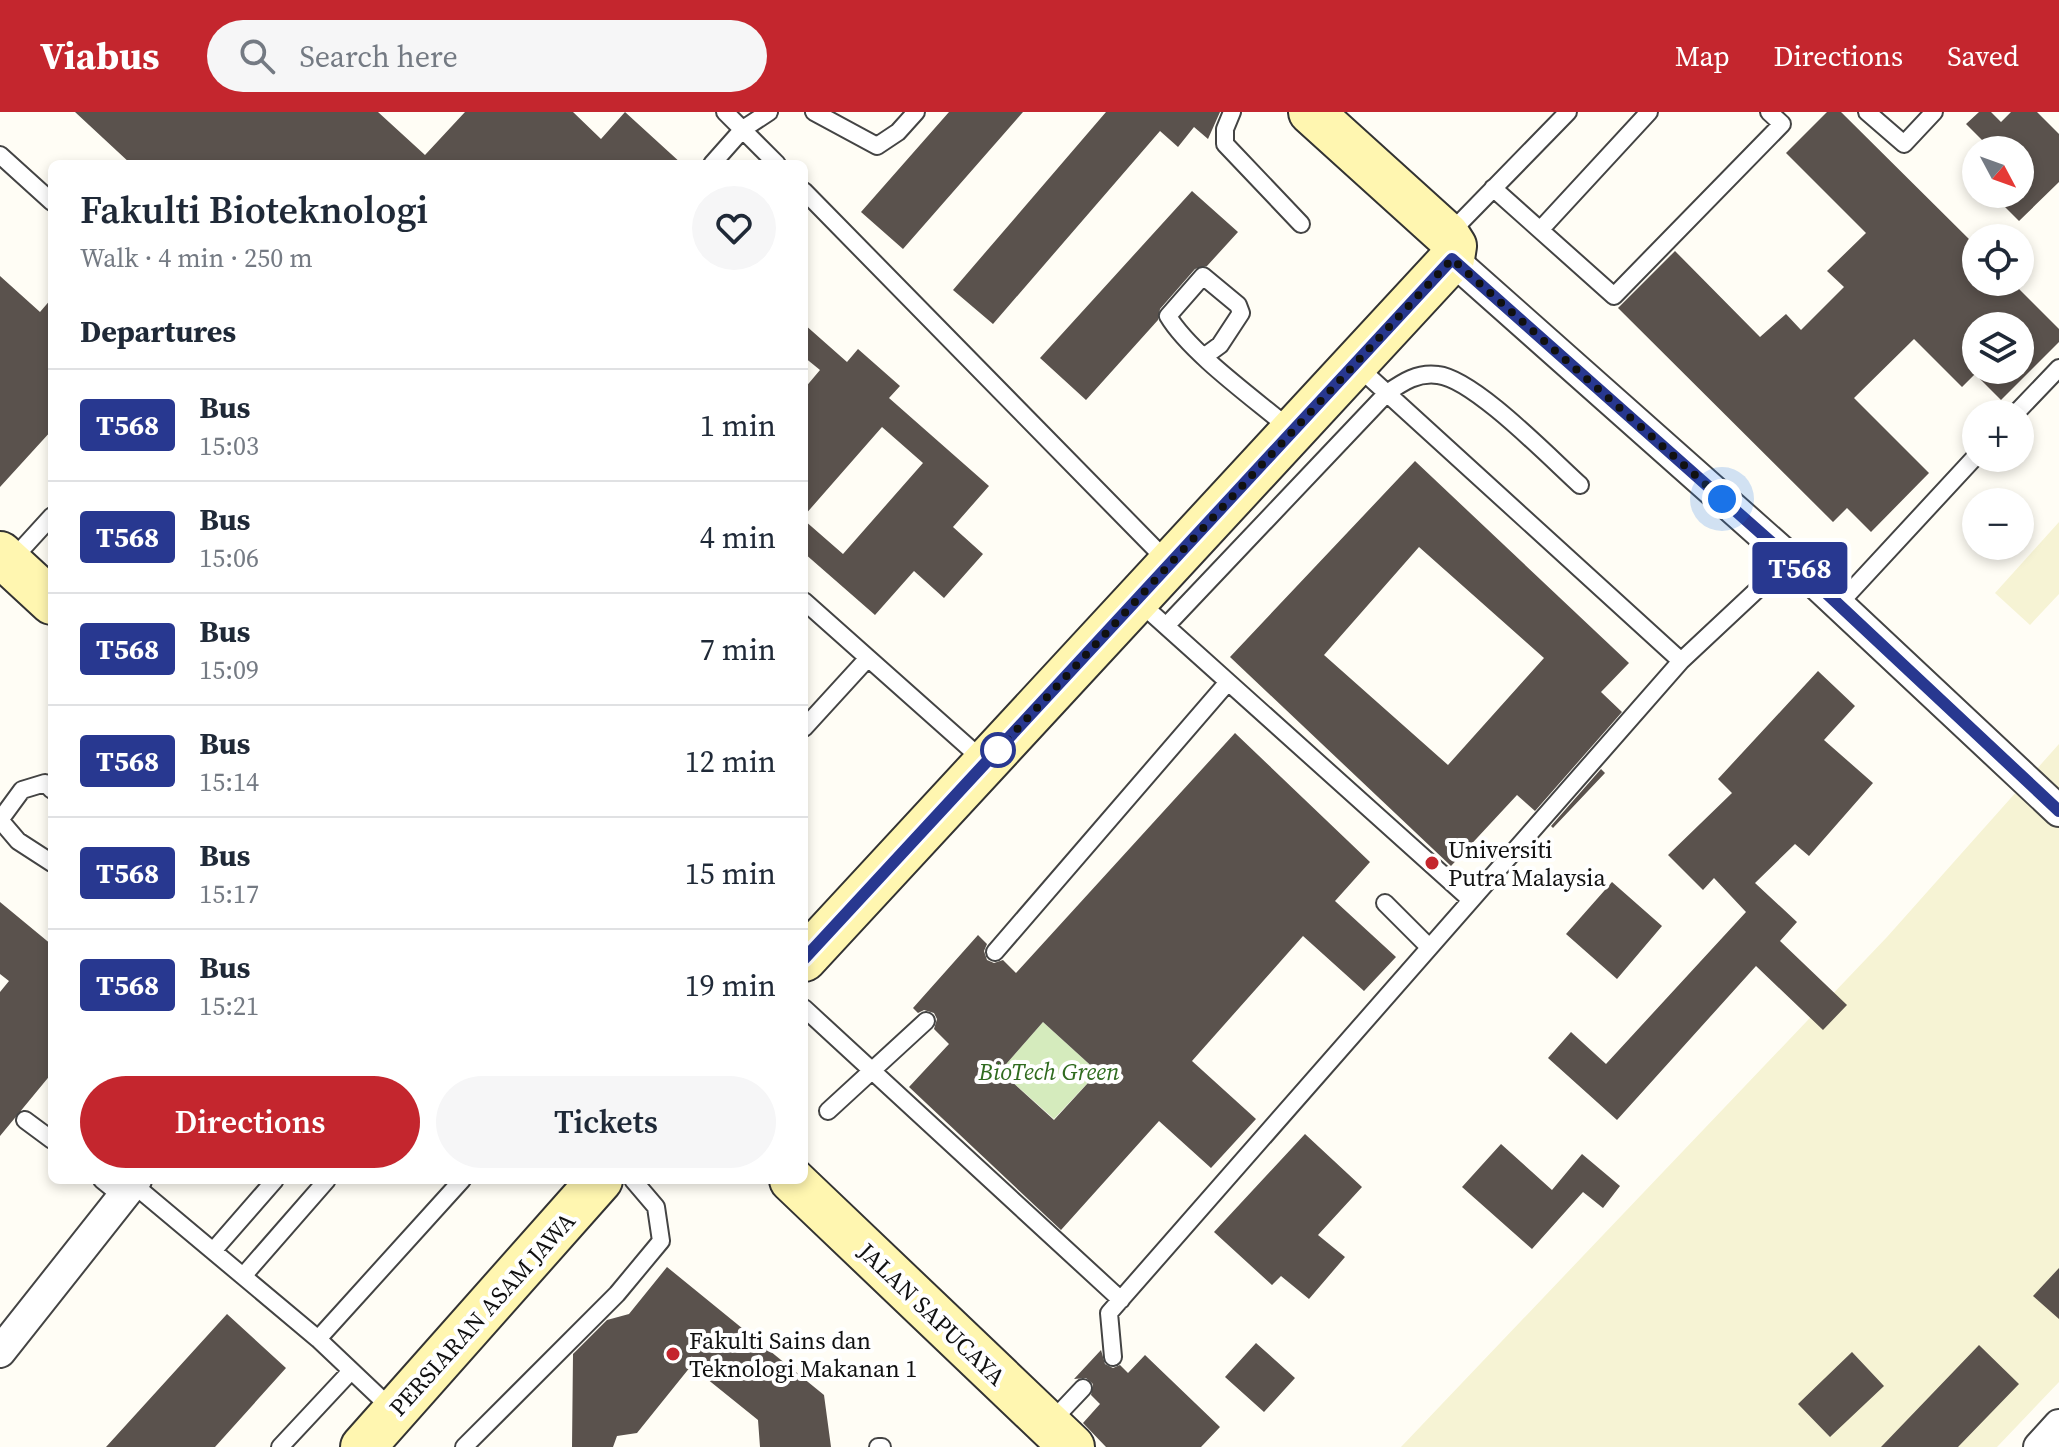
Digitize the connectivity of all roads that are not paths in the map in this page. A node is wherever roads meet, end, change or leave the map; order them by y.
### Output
1 (725, 112) edge
2 (769, 112) edge
3 (814, 112) edge
4 (916, 112) edge
5 (1232, 112) edge
6 (1311, 112) edge
7 (1568, 112) edge
8 (1649, 112) edge
9 (1769, 112) edge
10 (1867, 112) edge
11 (1934, 112) edge
12 (1787, 118) edge
13 (743, 129) junction
14 (0, 155) edge
15 (716, 160) edge
16 (773, 160) edge
17 (1493, 188) junction
18 (808, 195) edge
19 (48, 198) edge
20 (1301, 224) dead end
21 (1541, 229) junction
22 (1450, 247) junction
23 (1205, 356) junction
24 (1355, 364) junction
25 (2059, 368) edge
26 (1387, 393) junction
27 (2028, 400) edge
28 (1293, 432) junction
29 (1962, 471) edge
30 (1580, 485) dead end
31 (48, 520) edge
32 (5, 559) edge
33 (1790, 559) junction
34 (1170, 564) junction
35 (48, 598) edge
36 (808, 605) edge
37 (1838, 605) junction
38 (1151, 613) junction
39 (868, 658) junction
40 (1681, 661) junction
41 (1228, 682) junction
42 (808, 724) edge
43 (986, 762) junction
44 (48, 786) edge
45 (2059, 811) edge
46 (48, 860) edge
47 (1471, 900) junction
48 (1385, 903) dead end
49 (1428, 946) junction
50 (995, 952) dead end
51 (808, 955) edge
52 (808, 1011) edge
53 (926, 1021) dead end
54 (875, 1070) junction
55 (828, 1111) dead end
56 (25, 1120) dead end
57 (48, 1137) edge
58 (272, 1184) edge
59 (324, 1184) edge
60 (458, 1184) edge
61 (597, 1184) edge
62 (636, 1184) edge
63 (796, 1184) edge
64 (123, 1185) edge
65 (213, 1251) junction
66 (244, 1275) junction
67 (1121, 1300) junction
68 (318, 1339) junction
69 (0, 1352) edge
70 (1113, 1357) dead end
71 (351, 1371) junction
72 (1083, 1388) dead end
73 (2059, 1425) edge
74 (380, 1435) edge
75 (1060, 1436) edge
76 (280, 1447) edge
77 (464, 1447) edge
78 (2039, 1447) edge

1 - 13 lane
2 - 13 lane
3 - 4 lane
5 - 20 lane
6 - 22 street
7 - 17 lane
8 - 21 lane
9 - 12 lane
10 - 11 lane
12 - 21 lane
13 - 15 lane
13 - 16 lane
14 - 19 lane
17 - 21 lane
17 - 22 lane
18 - 34 lane
22 - 24 street
22 - 33 street
23 - 23 lane
23 - 28 lane
24 - 26 lane
24 - 28 street
25 - 27 lane
26 - 30 lane
26 - 38 lane
26 - 40 lane
28 - 34 street
29 - 37 lane
31 - 32 lane
32 - 35 street
33 - 37 street
33 - 40 lane
34 - 38 street
36 - 39 lane
37 - 45 street
38 - 41 lane
38 - 43 street
39 - 42 lane
39 - 43 lane
40 - 47 lane
41 - 47 lane
41 - 50 lane
43 - 51 street
44 - 46 lane
47 - 49 lane
48 - 49 lane
49 - 67 lane
52 - 54 lane
53 - 54 lane
54 - 55 lane
54 - 67 lane
56 - 57 lane
58 - 65 lane
59 - 66 lane
60 - 68 lane
61 - 74 street, PERSIARAN ASAM JAWA
62 - 77 lane
63 - 75 street, JALAN SAPUCAYA
64 - 65 lane
64 - 69 street
65 - 66 lane
66 - 68 lane
67 - 70 lane
68 - 71 lane
71 - 74 lane
71 - 76 lane
72 - 75 lane
73 - 78 street

